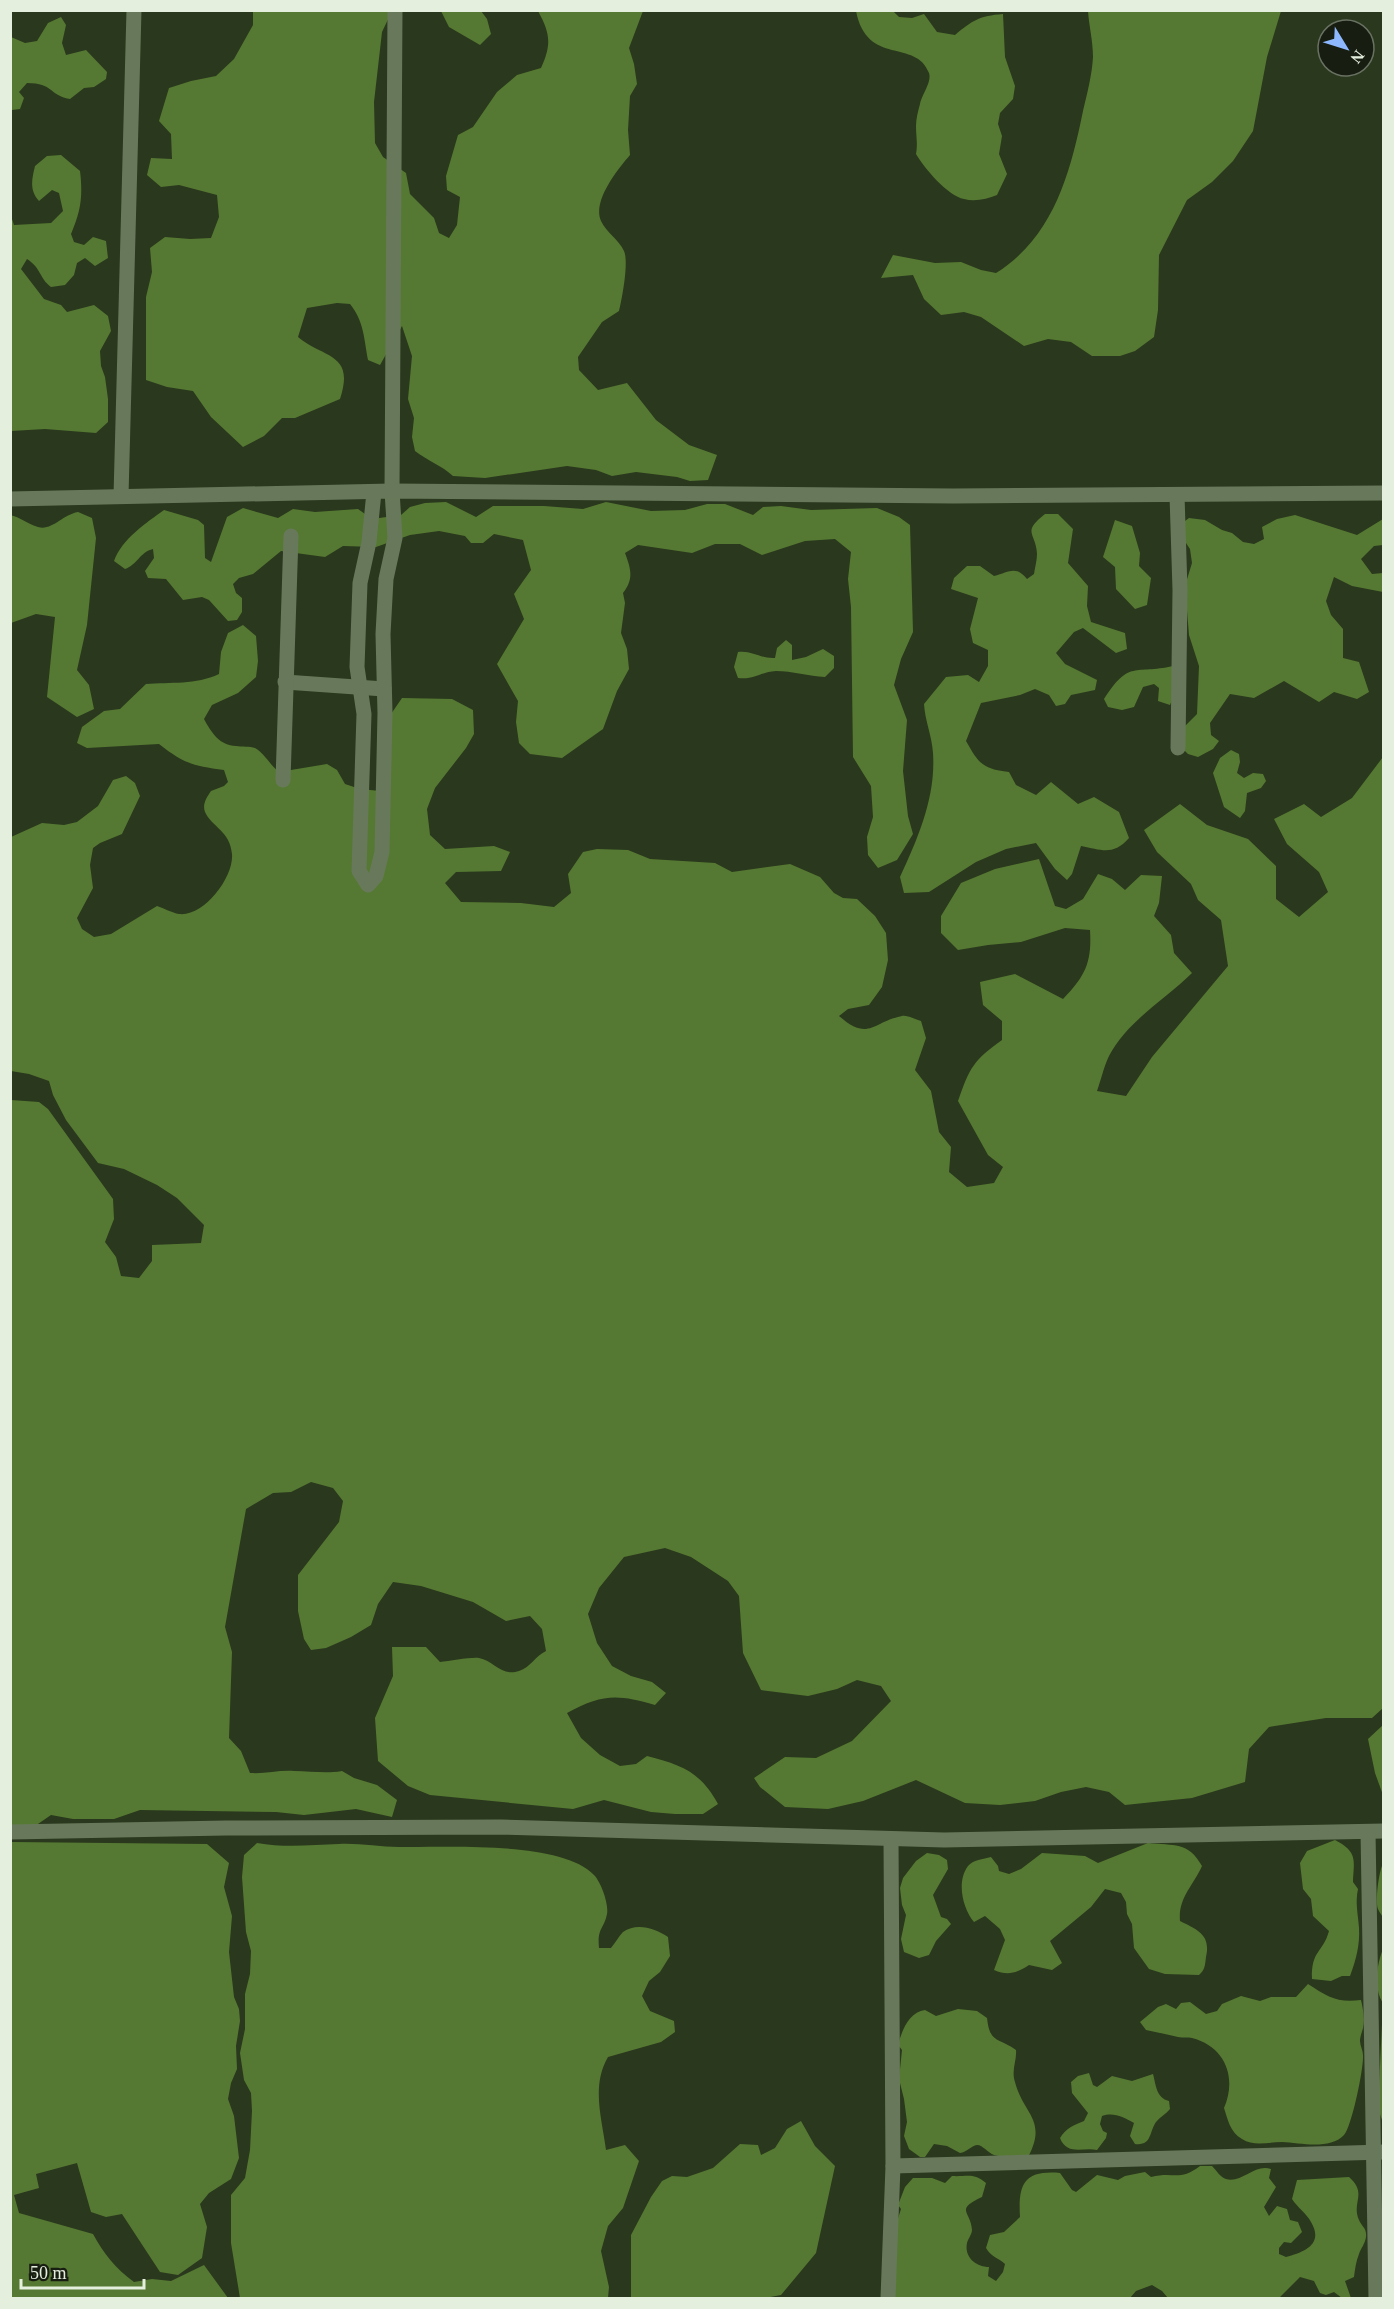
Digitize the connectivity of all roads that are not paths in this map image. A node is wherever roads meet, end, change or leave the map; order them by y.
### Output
1 (134, 10) edge
2 (395, 10) edge
3 (392, 491) junction
4 (374, 492) junction
5 (1383, 493) edge
6 (1177, 495) junction
7 (121, 496) junction
8 (10, 499) edge
9 (291, 536) dead end
10 (285, 682) junction
11 (360, 687) junction
12 (384, 689) junction
13 (1178, 748) dead end
14 (283, 780) dead end
15 (10, 1832) edge
16 (1376, 1832) edge
17 (891, 1839) junction
18 (1378, 2153) edge
19 (893, 2166) junction
20 (888, 2298) edge
21 (1376, 2298) edge

1 - 7 street
2 - 3 street
3 - 4 street
3 - 6 street
3 - 12 street
4 - 7 street
4 - 11 street
5 - 6 street
6 - 13 street
7 - 8 street
9 - 10 street
10 - 11 street
10 - 14 street
11 - 12 street
11 - 12 street
15 - 17 street
16 - 17 street
16 - 18 street
17 - 19 street
18 - 19 street
18 - 21 street
19 - 20 street

